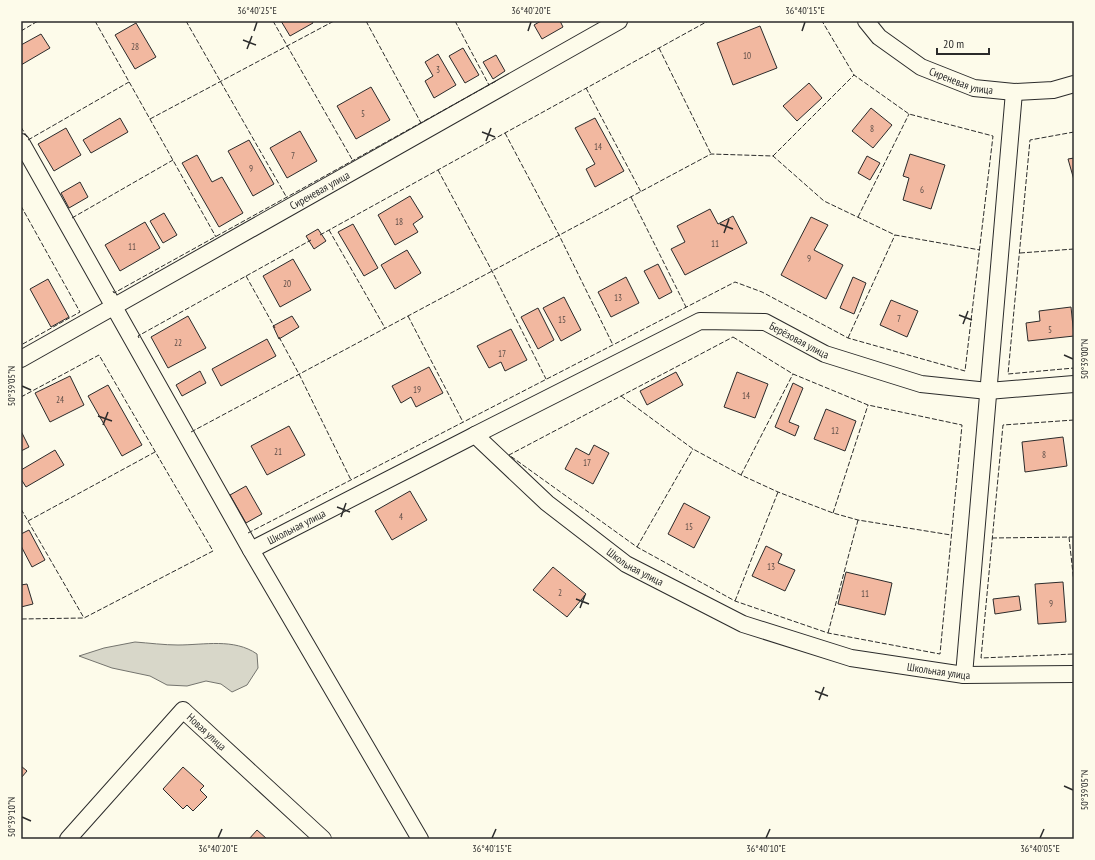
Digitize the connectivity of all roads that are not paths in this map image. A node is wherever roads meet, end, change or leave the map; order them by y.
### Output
1 (619, 21) edge
2 (866, 21) edge
3 (1074, 84) edge
4 (1014, 92) junction
5 (21, 142) edge
6 (114, 307) junction
7 (21, 359) edge
8 (1074, 384) edge
9 (988, 392) junction
10 (476, 436) junction
11 (251, 550) junction
12 (1074, 674) edge
13 (964, 675) junction
14 (68, 839) edge
15 (323, 839) edge
16 (420, 839) edge

1 - 6 street, Сиреневая улица
2 - 4 street, Сиреневая улица
3 - 4 street, Сиреневая улица
4 - 9 street
5 - 6 street
6 - 7 street, Сиреневая улица
6 - 11 street
8 - 9 street, Берёзовая улица
9 - 10 street, Берёзовая улица
9 - 13 street
10 - 11 street, Школьная улица
10 - 13 street, Школьная улица
11 - 16 street
12 - 13 street, Школьная улица
14 - 15 street, Новая улица

